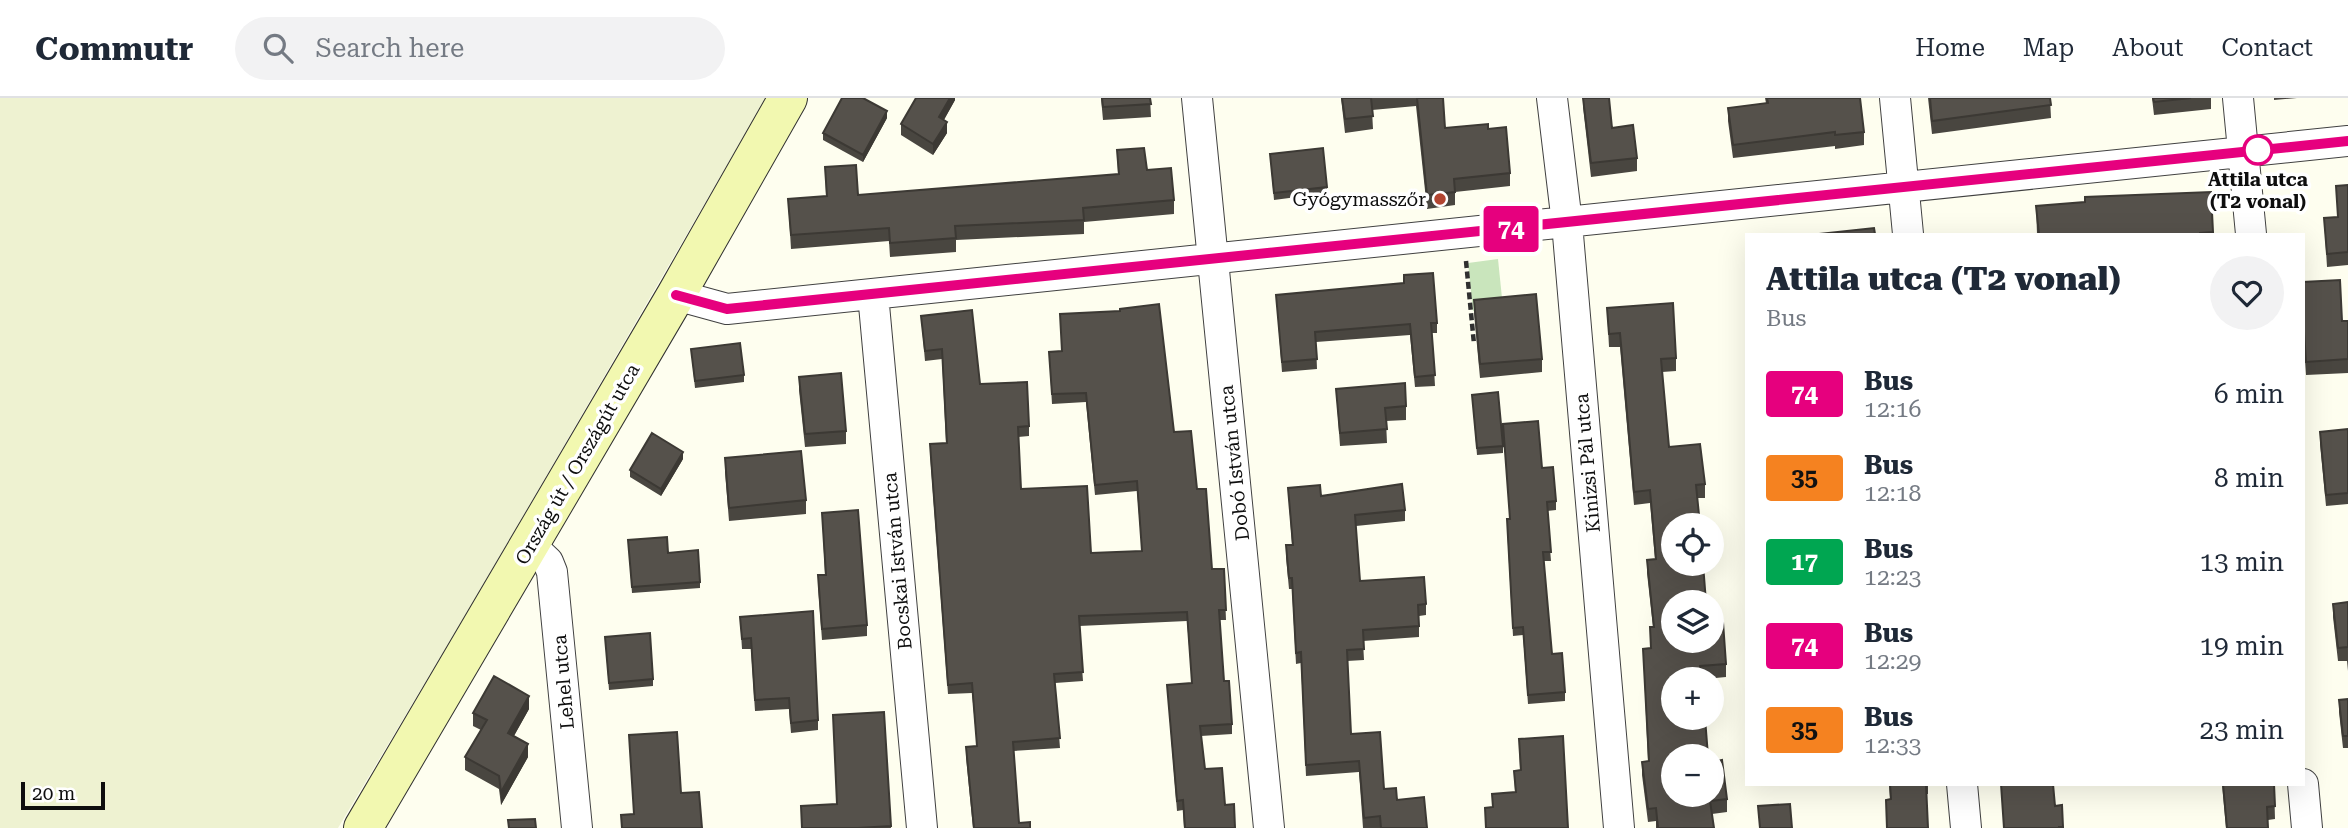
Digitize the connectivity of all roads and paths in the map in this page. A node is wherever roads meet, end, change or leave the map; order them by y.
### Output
1 (788, 98) edge
2 (1198, 98) edge
3 (1552, 98) edge
4 (1895, 98) edge
5 (2238, 98) edge
6 (2348, 141) edge
7 (2243, 152) junction
8 (1903, 187) junction
9 (1567, 223) junction
10 (1908, 233) edge
11 (2251, 233) edge
12 (1463, 234) junction
13 (1214, 259) junction
14 (873, 294) junction
15 (676, 295) junction
16 (1474, 344) edge
17 (530, 545) junction
18 (1962, 786) edge
19 (2303, 786) edge
20 (363, 828) edge
21 (576, 828) edge
22 (922, 828) edge
23 (1269, 828) edge
24 (1619, 828) edge
25 (1966, 828) edge
26 (2307, 828) edge

1 - 15 main road, Ország út / Országút utca
2 - 13 street, Dobó István utca
3 - 9 street, Kinizsi Pál utca
4 - 8 street
5 - 7 street
6 - 7 street
7 - 8 street
7 - 11 street
8 - 9 street
8 - 10 street
9 - 12 street
9 - 24 street, Kinizsi Pál utca
12 - 13 street
12 - 16 path
13 - 14 street
13 - 23 street, Dobó István utca
14 - 15 street
14 - 22 street, Bocskai István utca
15 - 17 main road, Ország út / Országút utca
17 - 20 main road, Ország út / Országút utca
17 - 21 street, Lehel utca
18 - 25 street
19 - 26 street

